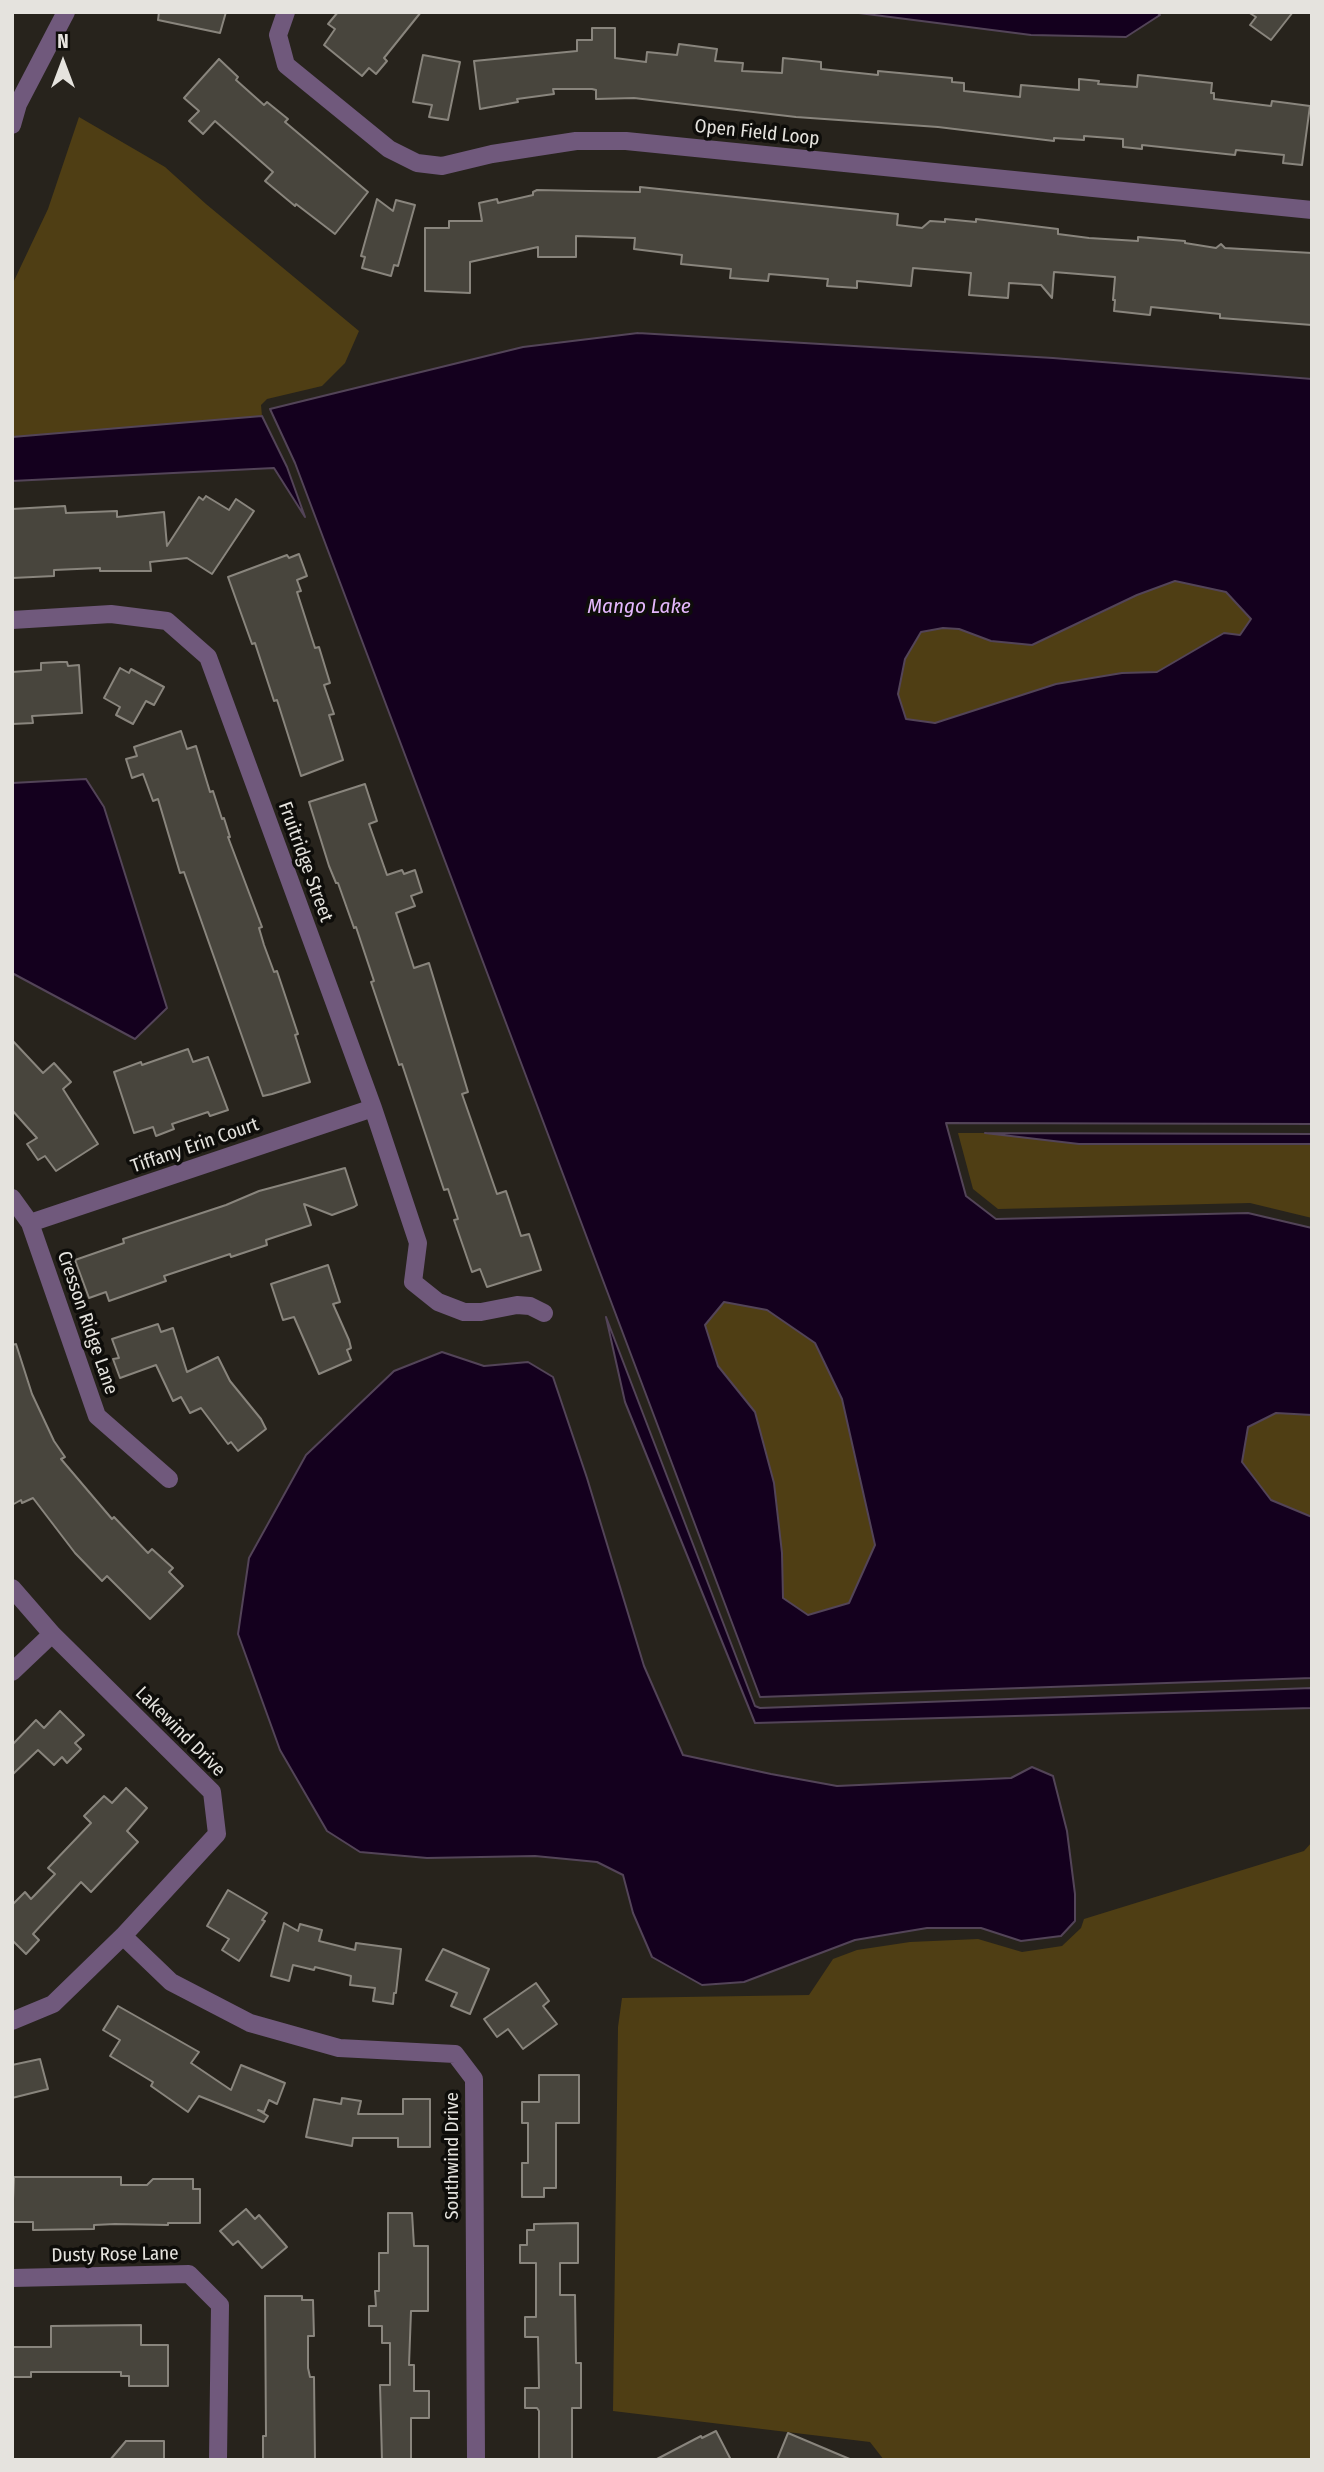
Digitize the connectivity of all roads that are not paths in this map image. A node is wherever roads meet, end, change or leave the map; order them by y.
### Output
1 (66, 12) edge
2 (286, 12) edge
3 (12, 125) edge
4 (1312, 209) edge
5 (12, 620) edge
6 (373, 1108) junction
7 (12, 1198) edge
8 (30, 1223) junction
9 (544, 1313) dead end
10 (169, 1479) dead end
11 (12, 1588) edge
12 (52, 1634) junction
13 (12, 1672) edge
14 (123, 1936) junction
15 (12, 2021) edge
16 (12, 2278) edge
17 (218, 2460) edge
18 (476, 2460) edge

1 - 3 street
2 - 4 street, Open Field Loop
5 - 6 street, Fruitridge Street
6 - 8 street, Tiffany Erin Court
6 - 9 street, Fruitridge Street
7 - 8 street, Cresson Ridge Lane
8 - 10 street, Cresson Ridge Lane
11 - 12 street, Lakewind Drive
12 - 13 street
12 - 14 street, Lakewind Drive
14 - 15 street, Lakewind Drive
14 - 18 street, Southwind Drive
16 - 17 street, Dusty Rose Lane

